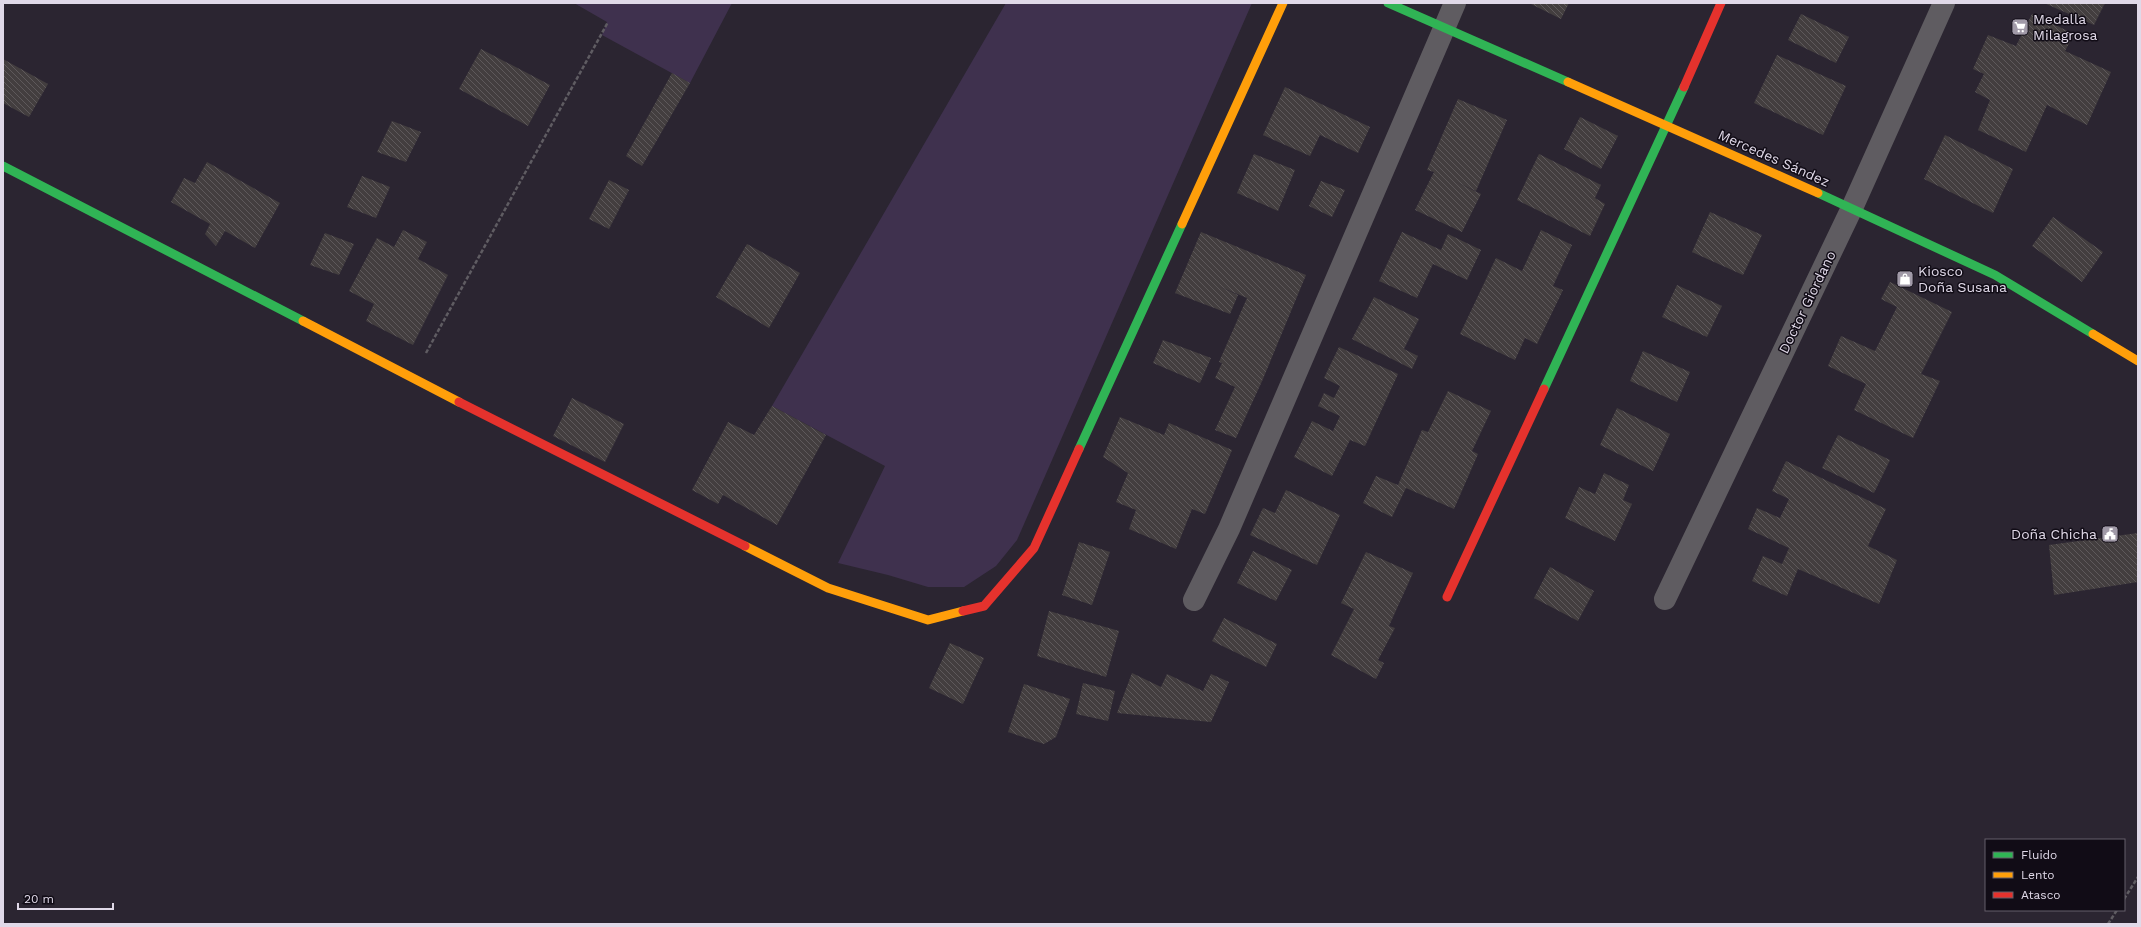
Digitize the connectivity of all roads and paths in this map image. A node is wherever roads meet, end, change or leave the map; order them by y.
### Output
1 (1283, 3) edge
2 (1388, 3) edge
3 (1455, 3) edge
4 (1721, 3) edge
5 (1944, 3) edge
6 (608, 22) dead end
7 (1444, 27) junction
8 (1667, 126) junction
9 (3, 166) edge
10 (1852, 208) junction
11 (2138, 361) edge
12 (412, 378) junction
13 (1447, 597) dead end
14 (1665, 599) dead end
15 (1194, 600) dead end
16 (2138, 877) edge
17 (2125, 897) edge
18 (2116, 911) edge
19 (2108, 924) edge

1 - 12 street
2 - 7 street, Mercedes Sández
3 - 7 street
4 - 8 street
5 - 10 street, Doctor Giordano
6 - 12 path
7 - 8 street, Mercedes Sández
7 - 15 street
8 - 10 street, Mercedes Sández
8 - 13 street
9 - 12 street
10 - 11 street, Mercedes Sández
10 - 14 street, Doctor Giordano
16 - 17 path
18 - 19 path

